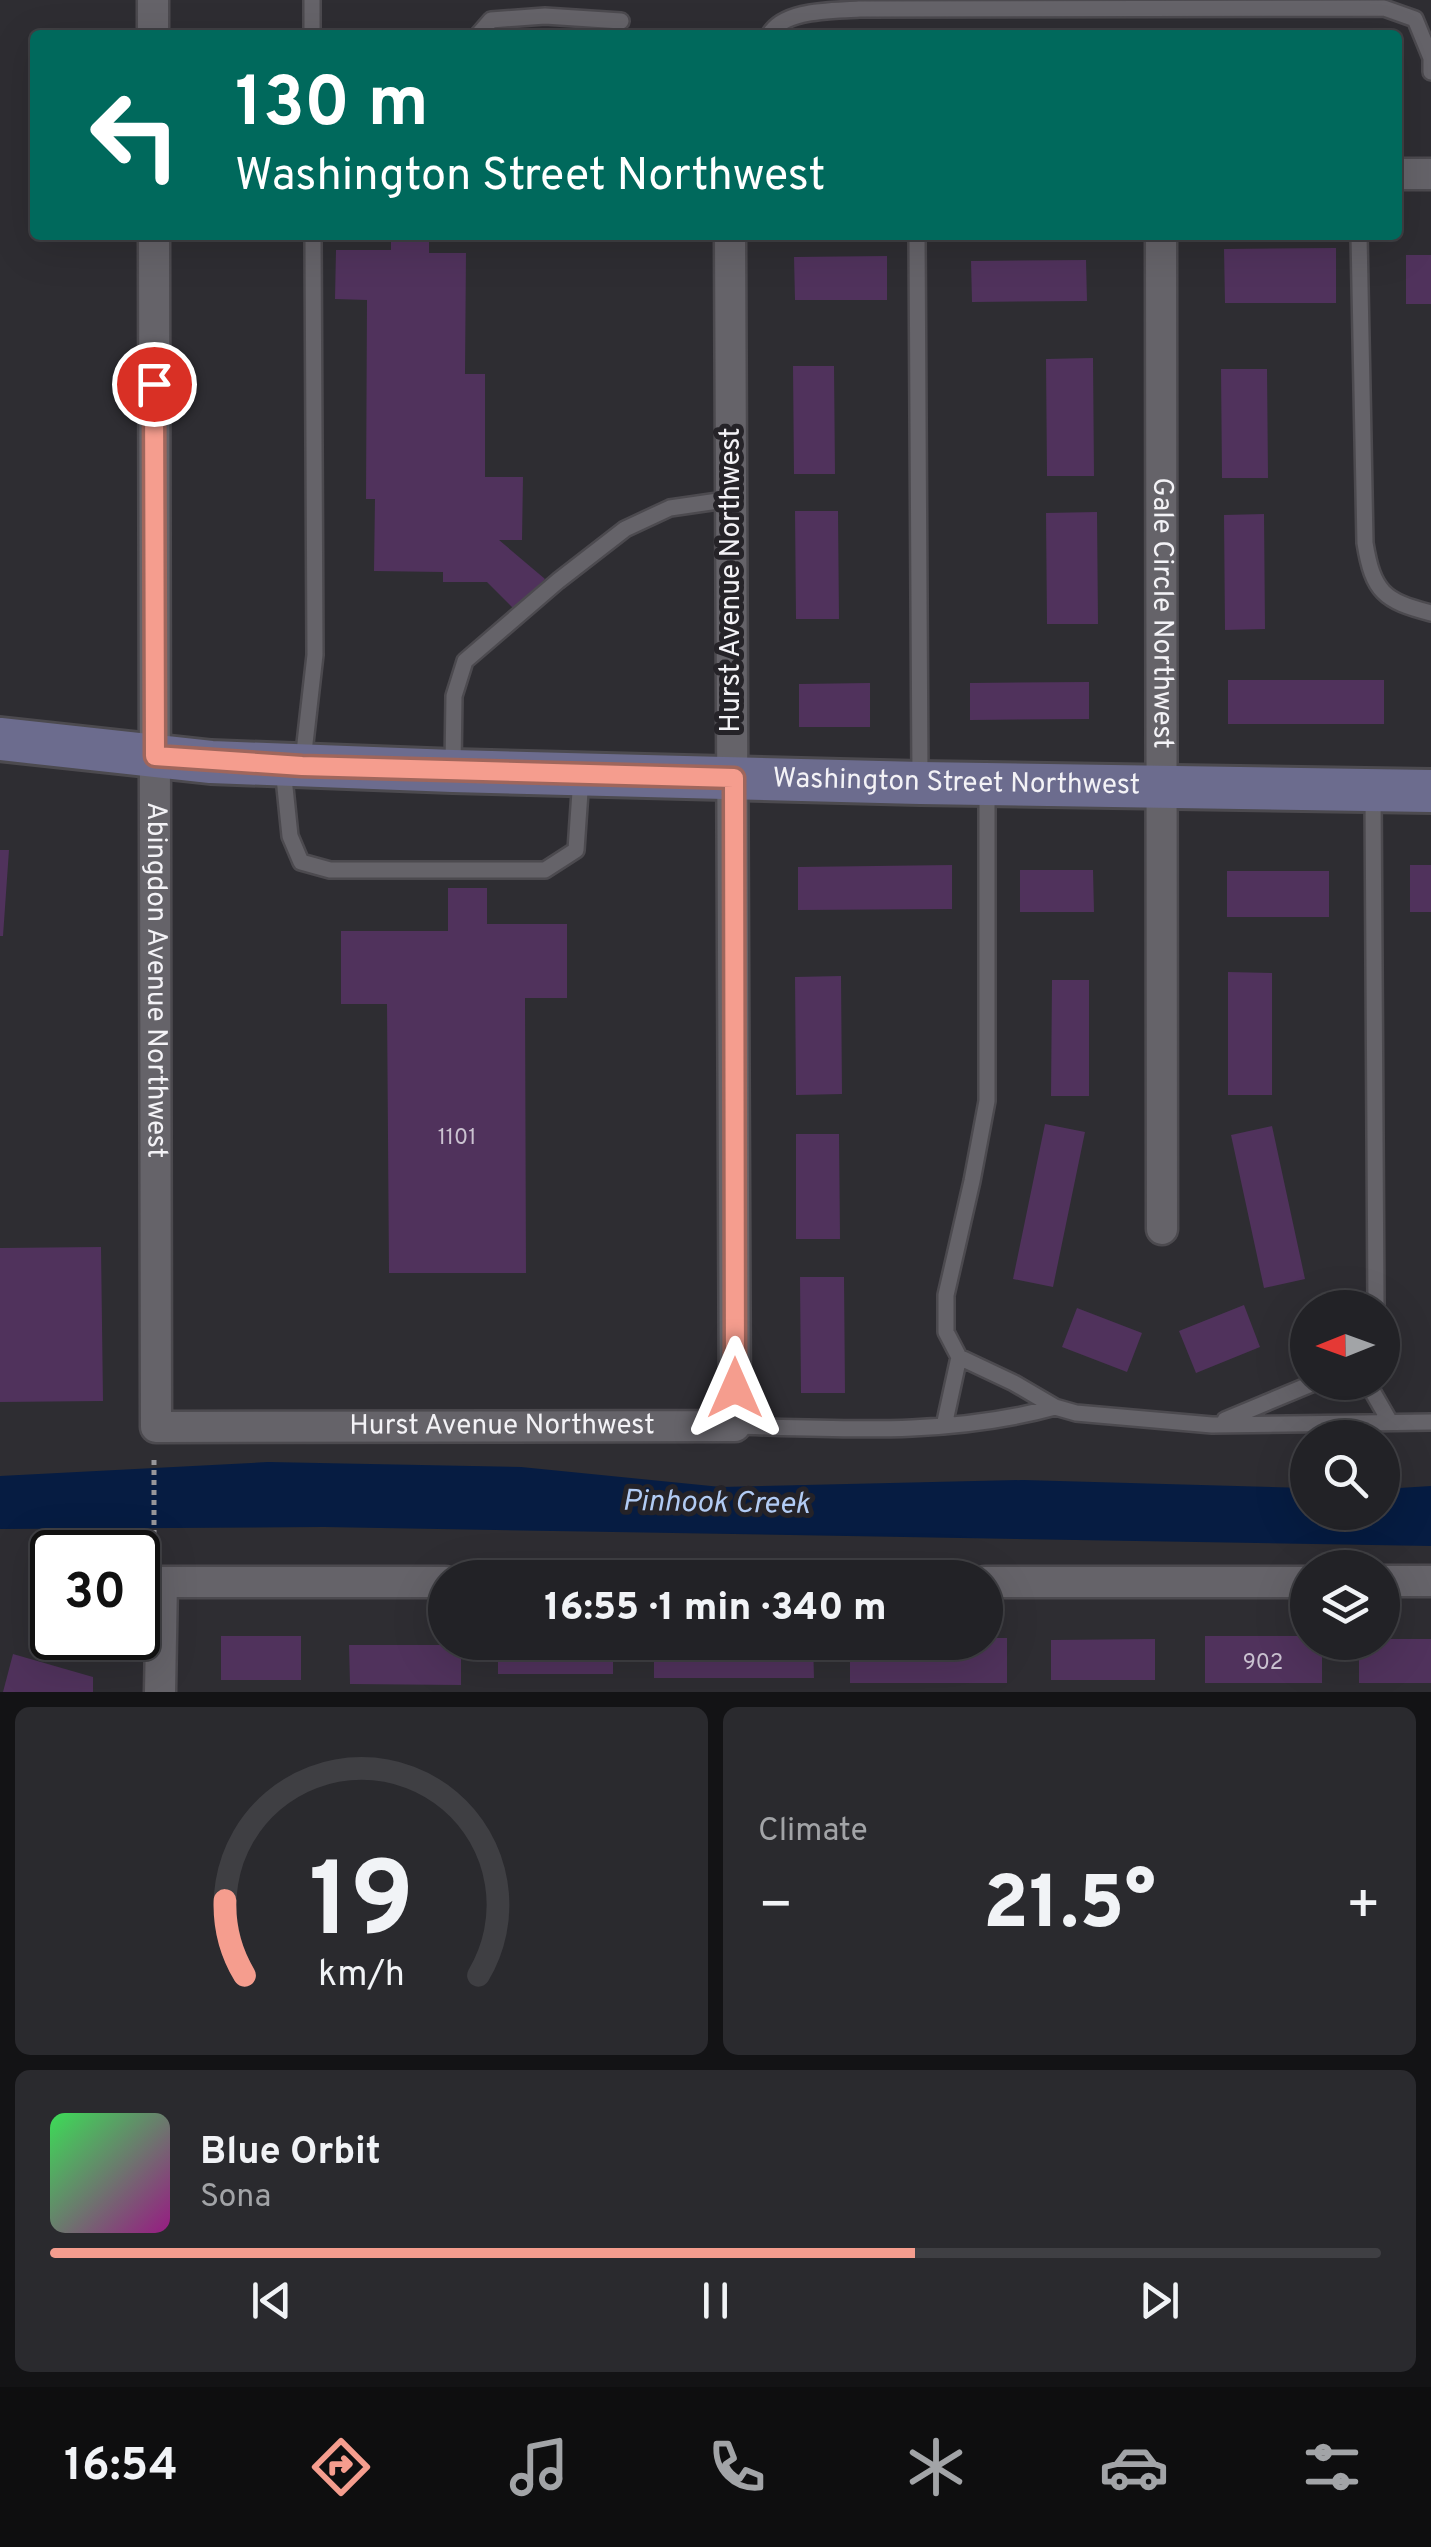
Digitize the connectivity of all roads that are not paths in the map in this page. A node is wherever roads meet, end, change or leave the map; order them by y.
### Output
1 (153, 0) edge
2 (312, 0) edge
3 (621, 21) dead end
4 (153, 30) edge
5 (312, 30) edge
6 (482, 30) edge
7 (771, 30) edge
8 (1431, 72) edge
9 (1402, 174) edge
10 (1431, 174) edge
11 (154, 240) edge
12 (312, 240) edge
13 (730, 240) edge
14 (917, 240) edge
15 (1161, 240) edge
16 (1360, 240) edge
17 (732, 499) junction
18 (1431, 613) edge
19 (0, 739) edge
20 (155, 756) junction
21 (292, 765) junction
22 (452, 771) junction
23 (581, 774) junction
24 (734, 778) junction
25 (920, 783) junction
26 (987, 784) junction
27 (1161, 788) junction
28 (1373, 790) junction
29 (1431, 791) edge
30 (1162, 1229) dead end
31 (1376, 1290) edge
32 (960, 1358) junction
33 (1290, 1393) edge
34 (1055, 1407) junction
35 (1400, 1422) edge
36 (1431, 1422) edge
37 (1290, 1424) edge
38 (736, 1426) junction
39 (944, 1426) junction
40 (1212, 1426) junction
41 (155, 1439) joint
42 (1431, 1580) edge
43 (1400, 1581) edge
44 (428, 1582) edge
45 (1003, 1582) edge
46 (1290, 1582) edge
47 (160, 1692) edge

1 - 4 street
2 - 5 lane
3 - 6 lane
7 - 8 lane
9 - 10 street
11 - 20 street, Abingdon Avenue Northwest
12 - 21 lane
13 - 17 street, Hurst Avenue Northwest
14 - 25 lane
15 - 27 street, Gale Circle Northwest
16 - 18 lane
17 - 22 lane
17 - 24 street, Hurst Avenue Northwest
19 - 20 main road, Washington Street Northwest
20 - 21 main road, Washington Street Northwest
20 - 41 street, Abingdon Avenue Northwest
21 - 22 main road, Washington Street Northwest
21 - 23 lane
22 - 23 main road, Washington Street Northwest
23 - 24 main road, Washington Street Northwest
24 - 25 main road, Washington Street Northwest
24 - 38 street, Hurst Avenue Northwest
25 - 26 main road, Washington Street Northwest
26 - 27 main road, Washington Street Northwest
26 - 32 lane
27 - 28 main road, Washington Street Northwest
27 - 30 street, Gale Circle Northwest
28 - 29 main road, Washington Street Northwest
28 - 31 lane
32 - 34 lane
32 - 39 lane
33 - 40 lane
34 - 39 lane
34 - 40 lane
35 - 36 lane
37 - 40 lane
38 - 39 lane
38 - 41 street, Hurst Avenue Northwest
42 - 43 street
44 - 47 street
45 - 46 street

